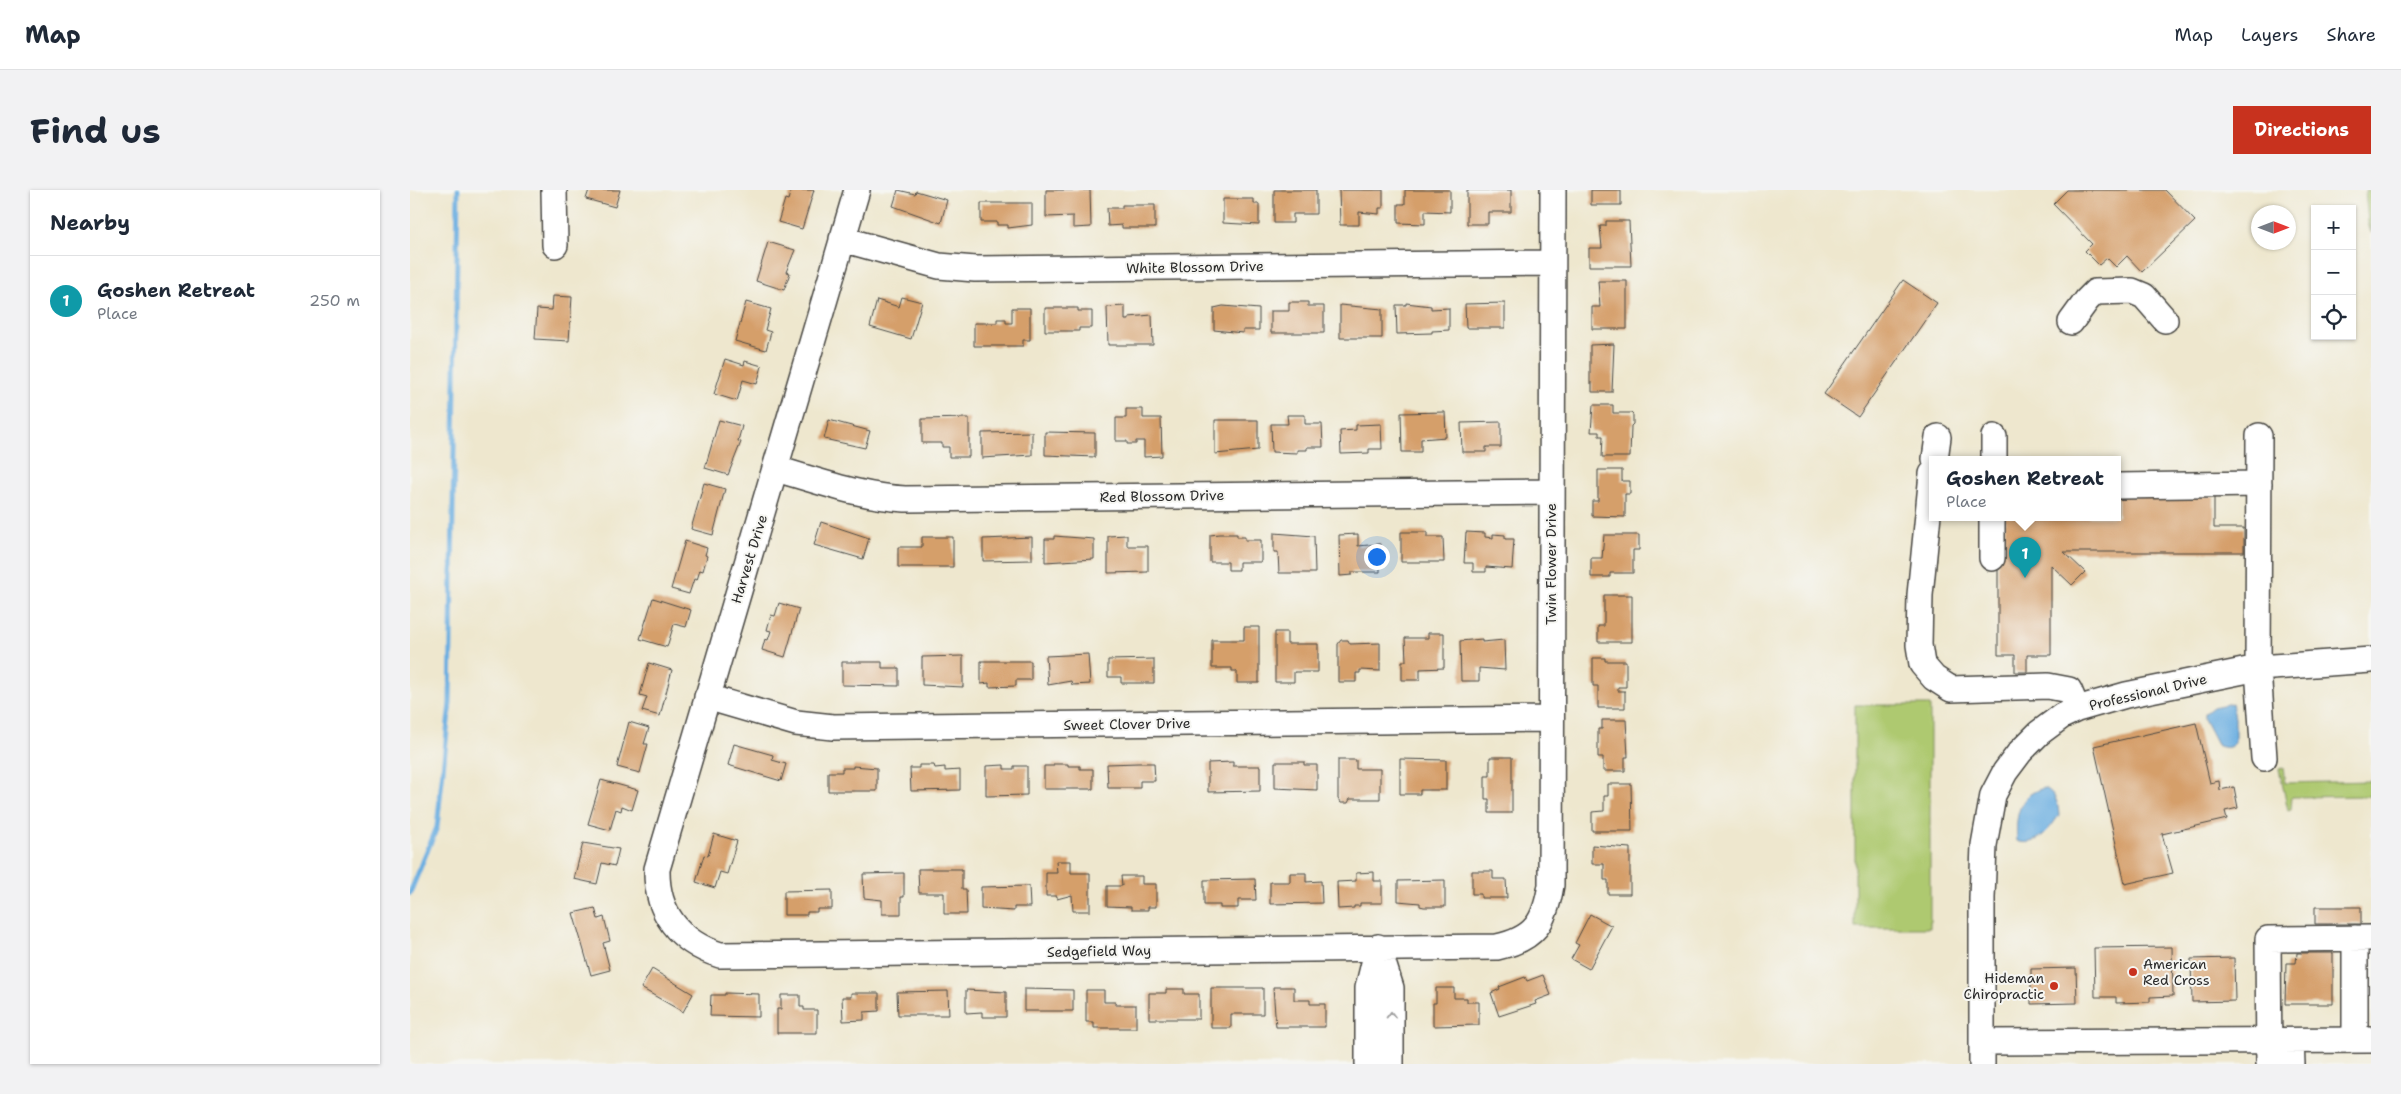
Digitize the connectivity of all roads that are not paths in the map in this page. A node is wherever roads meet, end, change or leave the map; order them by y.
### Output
1 (554, 190) edge
2 (857, 190) edge
3 (1553, 190) edge
4 (842, 239) junction
5 (555, 245) dead end
6 (1552, 263) junction
7 (2165, 320) dead end
8 (2071, 322) dead end
9 (2259, 436) dead end
10 (776, 469) junction
11 (2259, 484) junction
12 (2121, 486) edge
13 (1551, 492) junction
14 (1929, 504) edge
15 (1992, 521) edge
16 (1992, 558) dead end
17 (2371, 660) edge
18 (2258, 668) junction
19 (707, 697) junction
20 (2077, 709) junction
21 (1551, 719) junction
22 (2264, 758) dead end
23 (674, 927) joint
24 (1531, 933) joint
25 (2363, 938) edge
26 (1378, 947) junction
27 (2363, 1040) edge
28 (1982, 1053) edge
29 (2280, 1053) edge
30 (1368, 1064) edge
31 (1391, 1064) edge

1 - 5 street
2 - 4 street, Harvest Drive
3 - 6 street, Twin Flower Drive
4 - 6 street, White Blossom Drive
4 - 10 street, Harvest Drive
6 - 13 street, Twin Flower Drive
7 - 8 street
9 - 11 street
10 - 13 street, Red Blossom Drive
10 - 19 street, Harvest Drive
11 - 12 street
11 - 18 street
13 - 21 street, Twin Flower Drive
14 - 20 street
15 - 16 street
17 - 18 street, Professional Drive
18 - 20 street, Professional Drive
18 - 22 street
19 - 21 street, Sweet Clover Drive
19 - 23 street, Harvest Drive
20 - 28 street, Professional Drive
21 - 24 street, Twin Flower Drive
23 - 26 street, Sedgefield Way
24 - 26 street, Sedgefield Way
25 - 27 street
25 - 29 street
26 - 30 street
31 -> 26 street
27 - 29 street
28 - 29 street

